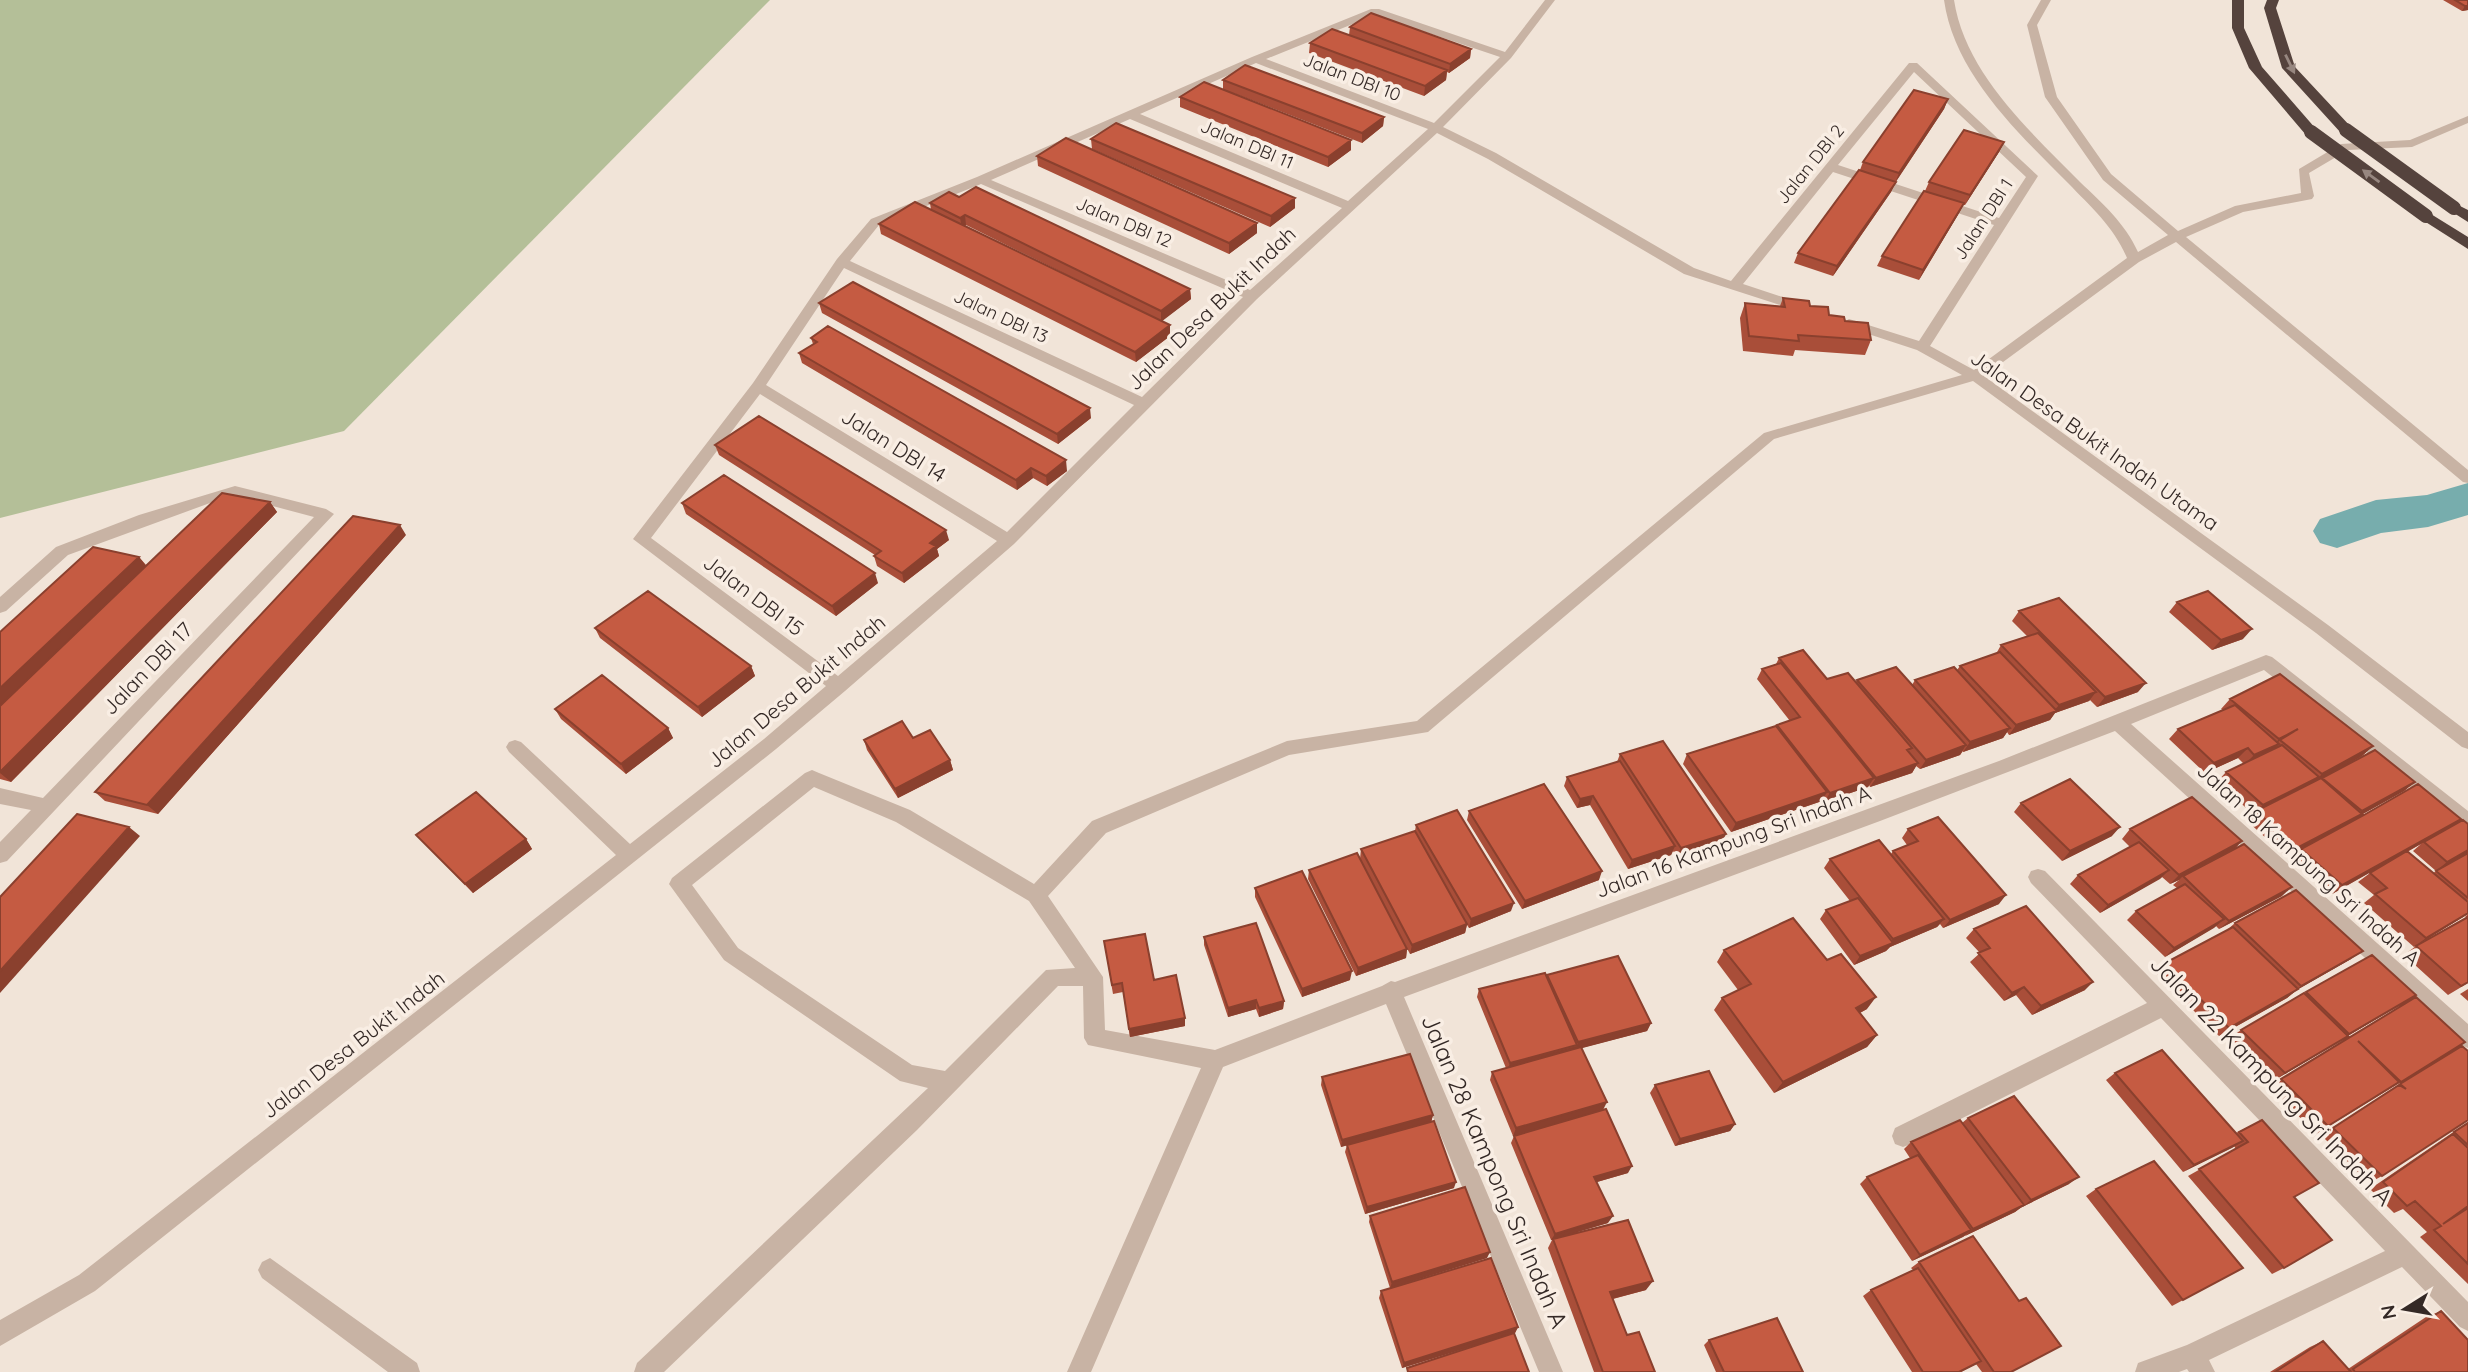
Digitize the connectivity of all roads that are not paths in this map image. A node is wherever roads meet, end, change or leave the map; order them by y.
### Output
1 (1550, 0) edge
2 (1950, 0) edge
3 (2046, 0) edge
4 (2238, 0) edge
5 (2273, 0) edge
6 (1507, 56) junction
7 (1256, 59) junction
8 (1913, 65) joint
9 (1129, 114) junction
10 (2468, 119) edge
11 (1436, 128) junction
12 (1830, 167) junction
13 (981, 180) junction
14 (1351, 207) junction
15 (2468, 218) edge
16 (2001, 223) junction
17 (2177, 236) junction
18 (2468, 244) edge
19 (2134, 259) junction
20 (842, 262) junction
21 (1734, 286) junction
22 (1252, 296) junction
23 (1922, 347) junction
24 (1975, 376) junction
25 (758, 386) junction
26 (1144, 404) junction
27 (2468, 478) edge
28 (1008, 540) junction
29 (0, 607) edge
30 (839, 686) junction
31 (2119, 724) junction
32 (2468, 743) edge
33 (515, 747) dead end
34 (0, 796) edge
35 (46, 806) junction
36 (2468, 822) edge
37 (0, 855) edge
38 (629, 855) junction
39 (2038, 877) dead end
40 (1035, 895) junction
41 (1093, 977) junction
42 (1391, 990) junction
43 (2164, 1006) junction
44 (2468, 1038) edge
45 (1214, 1060) junction
46 (949, 1082) junction
47 (1903, 1136) dead end
48 (2404, 1254) junction
49 (270, 1270) dead end
50 (2468, 1320) edge
51 (0, 1334) edge
52 (2197, 1364) edge
53 (408, 1372) edge
54 (646, 1372) edge
55 (1079, 1372) edge
56 (1551, 1372) edge
57 (2147, 1372) edge

1 - 6 street, Jalan Desa Bukit Indah
2 - 19 street
3 - 17 street
18 -> 4 highway, bridge
5 -> 15 highway, bridge
6 - 7 street
6 - 11 street, Jalan Desa Bukit Indah
7 - 9 street
7 - 11 street, Jalan DBI 10
8 - 12 street, Jalan DBI 2
8 - 16 street, Jalan DBI 1
9 - 13 street
9 - 14 street, Jalan DBI 11
10 - 17 street
11 - 14 street, Jalan Desa Bukit Indah
11 - 21 street, Jalan Desa Bukit Indah Utama
12 - 16 street
12 - 21 street, Jalan DBI 2
13 - 20 street
13 - 22 street, Jalan DBI 12
14 - 22 street, Jalan Desa Bukit Indah
16 - 23 street, Jalan DBI 1
17 - 19 street
17 - 27 street
19 - 24 street
20 - 25 street
20 - 26 street, Jalan DBI 13
21 - 23 street, Jalan Desa Bukit Indah Utama
22 - 26 street, Jalan Desa Bukit Indah
23 - 24 street, Jalan Desa Bukit Indah Utama
24 - 32 street, Jalan Desa Bukit Indah Utama
24 - 40 street
25 - 28 street, Jalan DBI 14
25 - 30 street, Jalan DBI 15
26 - 28 street, Jalan Desa Bukit Indah
28 - 30 street, Jalan Desa Bukit Indah
29 - 35 street, Jalan DBI 17
30 - 38 street, Jalan Desa Bukit Indah
31 - 36 street, Jalan 16 Kampung Sri Indah A
31 - 42 street, Jalan 16 Kampung Sri Indah A
31 - 44 street, Jalan 18 Kampung Sri Indah A
33 - 38 street
34 - 35 street
35 - 37 street, Jalan DBI 17
38 - 51 street, Jalan Desa Bukit Indah
39 - 43 street, Jalan 22 Kampung Sri Indah A
40 - 41 street
40 - 46 street
41 - 45 street
41 - 46 street
42 - 45 street, Jalan 16 Kampung Sri Indah A
42 - 56 street, Jalan 28 Kampong Sri Indah A
43 - 47 street
43 - 48 street, Jalan 22 Kampung Sri Indah A
45 - 55 street
46 - 54 street
48 - 50 street, Jalan 22 Kampung Sri Indah A
48 - 52 street
49 - 53 street
52 - 57 street

